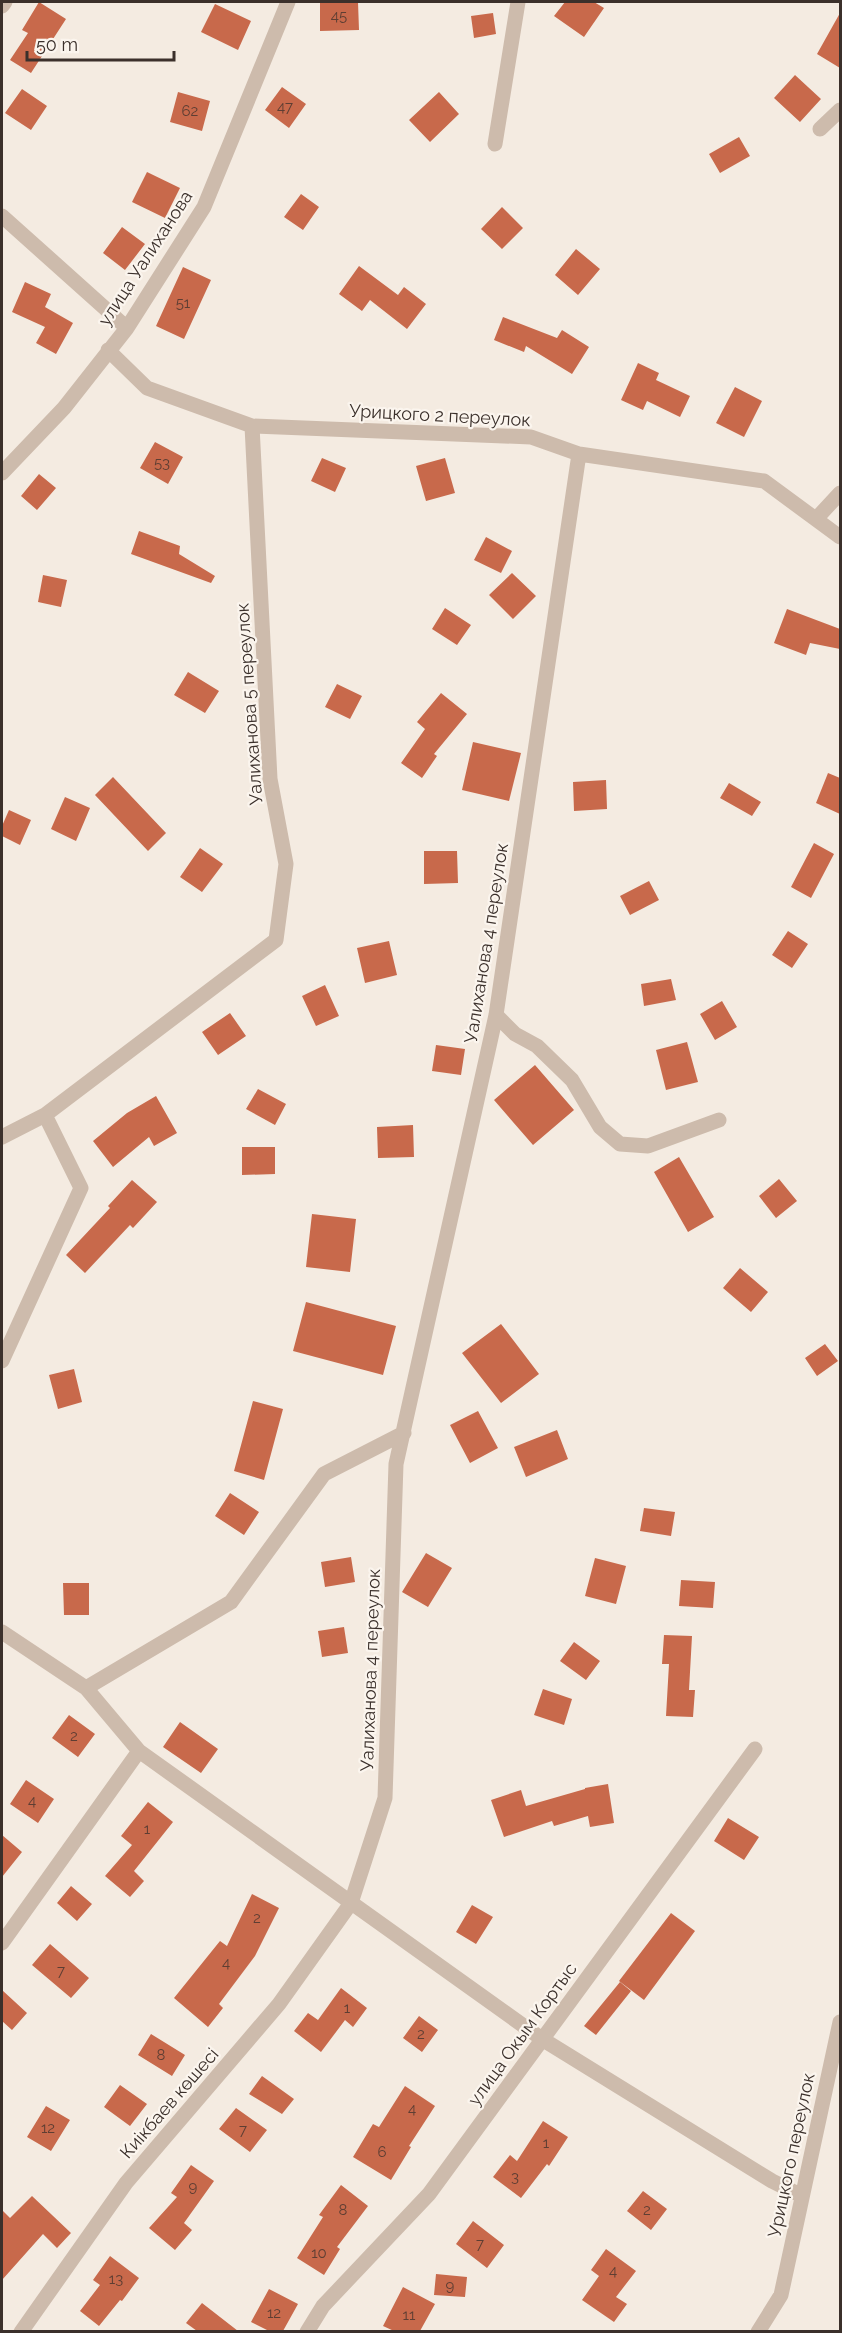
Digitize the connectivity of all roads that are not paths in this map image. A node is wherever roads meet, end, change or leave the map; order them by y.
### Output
1 (5, 2) edge
2 (288, 2) edge
3 (518, 2) edge
4 (2, 6) edge
5 (840, 110) edge
6 (820, 129) dead end
7 (495, 144) dead end
8 (2, 216) edge
9 (127, 328) junction
10 (108, 350) junction
11 (252, 426) junction
12 (579, 454) junction
13 (2, 473) edge
14 (840, 493) edge
15 (816, 519) junction
16 (840, 537) edge
17 (496, 1015) junction
18 (45, 1115) junction
19 (719, 1120) dead end
20 (2, 1137) edge
21 (2, 1361) edge
22 (404, 1433) junction
23 (2, 1632) edge
24 (86, 1688) junction
25 (755, 1749) dead end
26 (139, 1751) junction
27 (351, 1903) junction
28 (2, 1943) edge
29 (840, 2022) edge
30 (542, 2039) junction
31 (802, 2196) junction
32 (21, 2331) edge
33 (308, 2331) edge
34 (758, 2331) edge

1 - 4 street
2 - 9 street, улица Уалиханова
3 - 7 street
5 - 6 street
8 - 9 street
9 - 10 street, улица Уалиханова
10 - 11 street, Урицкого 2 переулок
10 - 13 street, улица Уалиханова
11 - 12 street, Урицкого 2 переулок
11 - 18 street, Уалиханова 5 переулок
12 - 15 street, Урицкого 2 переулок
12 - 17 street, Уалиханова 4 переулок
14 - 15 street
15 - 16 street, Урицкого 2 переулок
17 - 19 street
17 - 22 street, Уалиханова 4 переулок
18 - 20 street, Уалиханова 5 переулок
18 - 21 street
22 - 24 street
22 - 27 street, Уалиханова 4 переулок
23 - 24 street
24 - 26 street
25 - 30 street, улица Окым Кортыс
26 - 27 street
26 - 28 street
27 - 30 street
27 - 32 street, Киікбаев көшесі
29 - 31 street, Урицкого переулок
30 - 31 street
30 - 33 street, улица Окым Кортыс
31 - 34 street, Урицкого переулок

